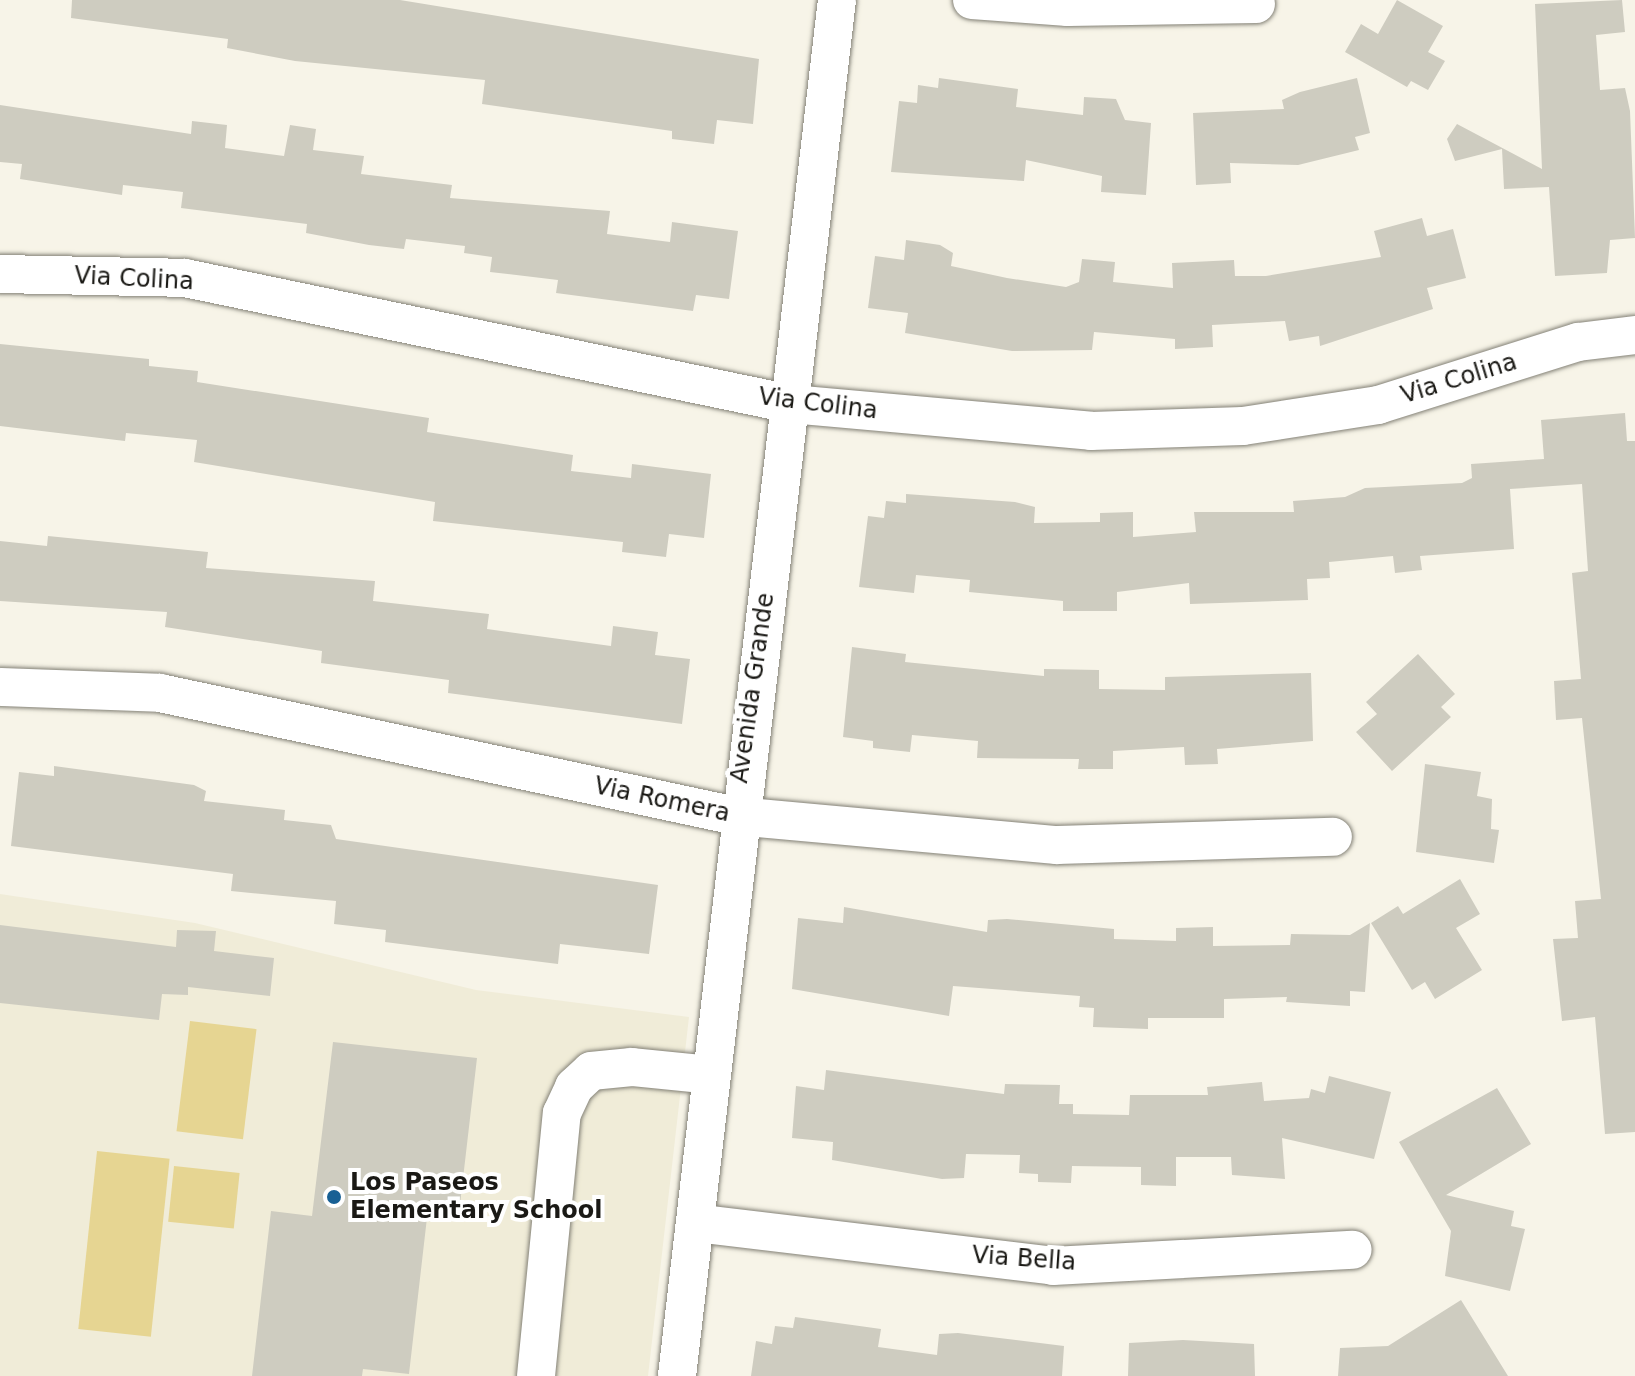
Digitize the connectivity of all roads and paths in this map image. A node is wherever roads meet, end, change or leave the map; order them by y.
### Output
1 (837, 0) edge
2 (972, 0) edge
3 (1256, 4) dead end
4 (0, 274) edge
5 (1635, 335) edge
6 (791, 404) junction
7 (0, 687) edge
8 (736, 816) junction
9 (1333, 837) dead end
10 (712, 1075) junction
11 (695, 1223) junction
12 (1353, 1250) dead end
13 (536, 1376) edge
14 (677, 1376) edge

1 - 6 street, Avenida Grande
2 - 3 street
4 - 6 street, Via Colina
5 - 6 street, Via Colina
6 - 8 street, Avenida Grande
7 - 8 street, Via Romera
8 - 9 street, Via Romera
8 - 10 street, Avenida Grande
10 - 11 street, Avenida Grande
10 - 13 street
11 - 12 street, Via Bella
11 - 14 street, Avenida Grande

